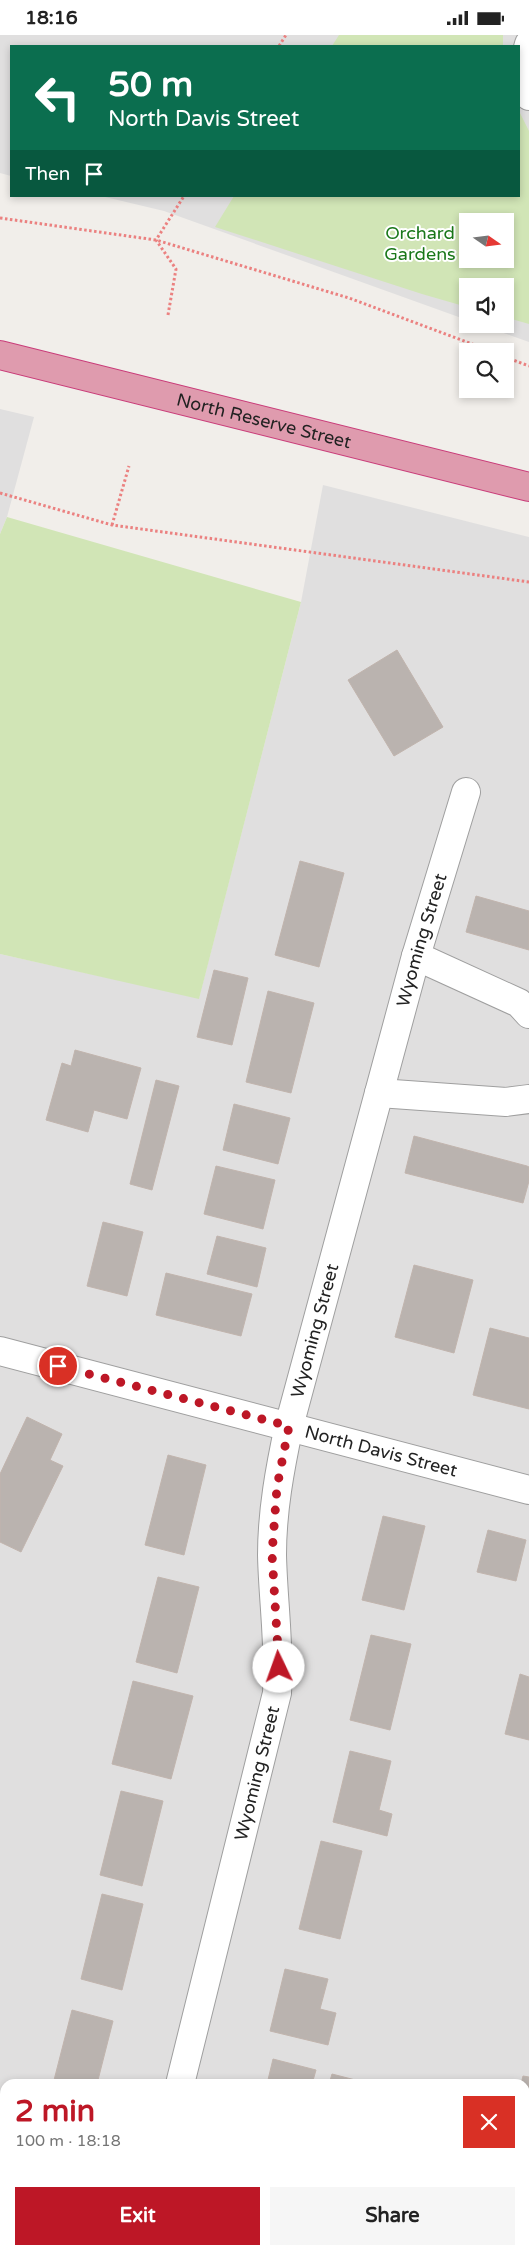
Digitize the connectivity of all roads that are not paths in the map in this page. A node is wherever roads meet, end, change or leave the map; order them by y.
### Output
1 (529, 44) edge
2 (529, 96) edge
3 (0, 355) edge
4 (529, 487) edge
5 (466, 792) dead end
6 (416, 956) junction
7 (529, 1014) edge
8 (379, 1093) junction
9 (529, 1099) edge
10 (0, 1351) edge
11 (289, 1426) junction
12 (529, 1490) edge
13 (181, 2079) edge

1 - 2 street
3 - 4 highway, North Reserve Street
5 - 6 street, Wyoming Street
6 - 7 street
6 - 8 street, Wyoming Street
8 - 9 street
8 - 11 street, Wyoming Street
10 - 11 street, North Davis Street
11 - 12 street, North Davis Street
11 - 13 street, Wyoming Street

